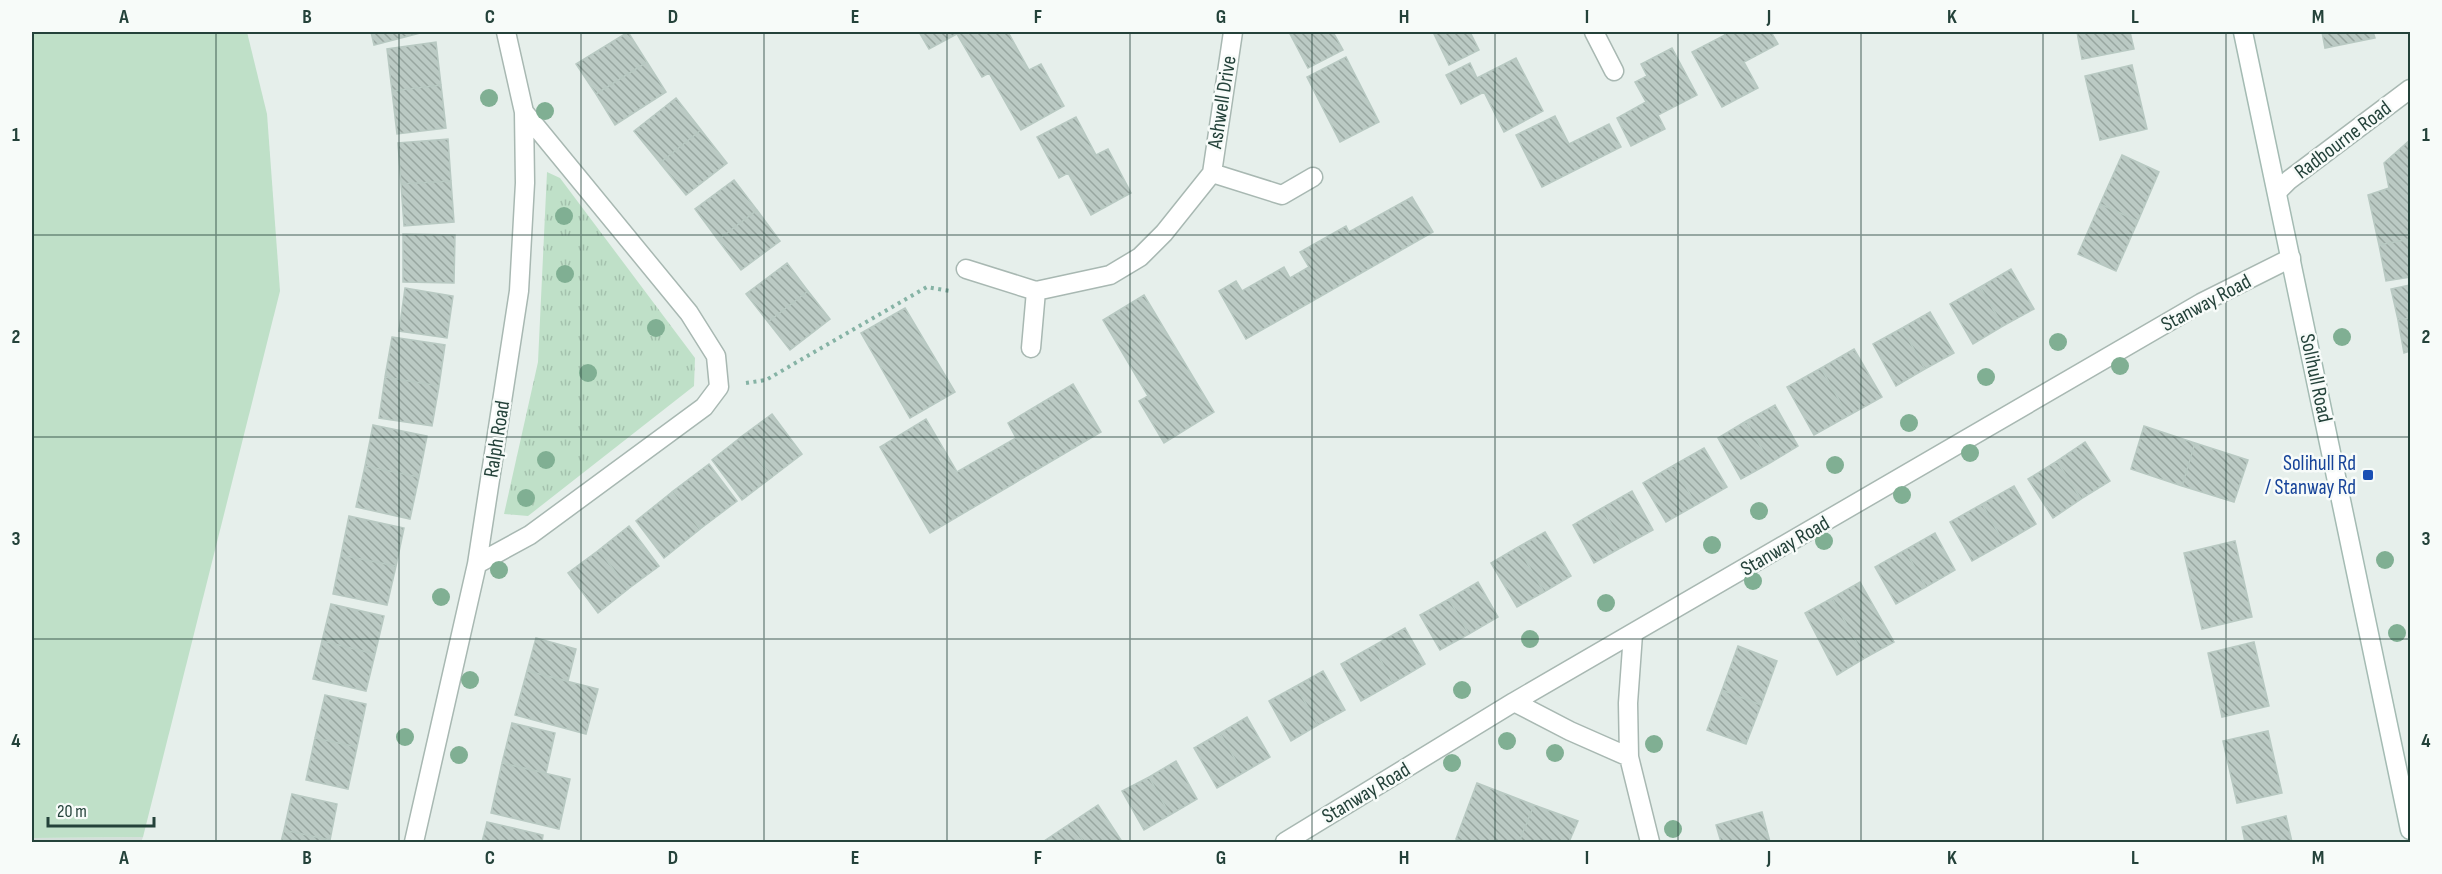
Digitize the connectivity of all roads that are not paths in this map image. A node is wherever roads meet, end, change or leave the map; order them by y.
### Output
1 (506, 32) edge
2 (1233, 32) edge
3 (1594, 32) edge
4 (2243, 32) edge
5 (1614, 71) dead end
6 (2410, 89) edge
7 (525, 112) junction
8 (1212, 173) junction
9 (1313, 177) dead end
10 (2277, 192) junction
11 (2291, 258) junction
12 (966, 269) road end
13 (1036, 291) junction
14 (1031, 348) dead end
15 (477, 564) junction
16 (1634, 634) junction
17 (1514, 702) junction
18 (1629, 757) junction
19 (2410, 830) edge
20 (414, 843) edge
21 (1285, 843) edge
22 (1650, 843) edge

1 - 7 street, Ralph Road
2 - 8 street, Ashwell Drive
3 - 5 street
4 - 10 street, Solihull Road
6 - 10 street, Radbourne Road
7 - 15 street, Ralph Road
7 - 15 street
8 - 9 street, Ashwell Drive
8 - 13 street, Ashwell Drive
10 - 11 street, Solihull Road
11 - 16 street, Stanway Road
11 - 19 street, Solihull Road
12 - 13 street, Ashwell Drive
13 - 14 street
15 - 20 street, Ralph Road
16 - 17 street, Stanway Road
16 - 18 street
17 - 18 street
17 - 21 street, Stanway Road
18 - 22 street

